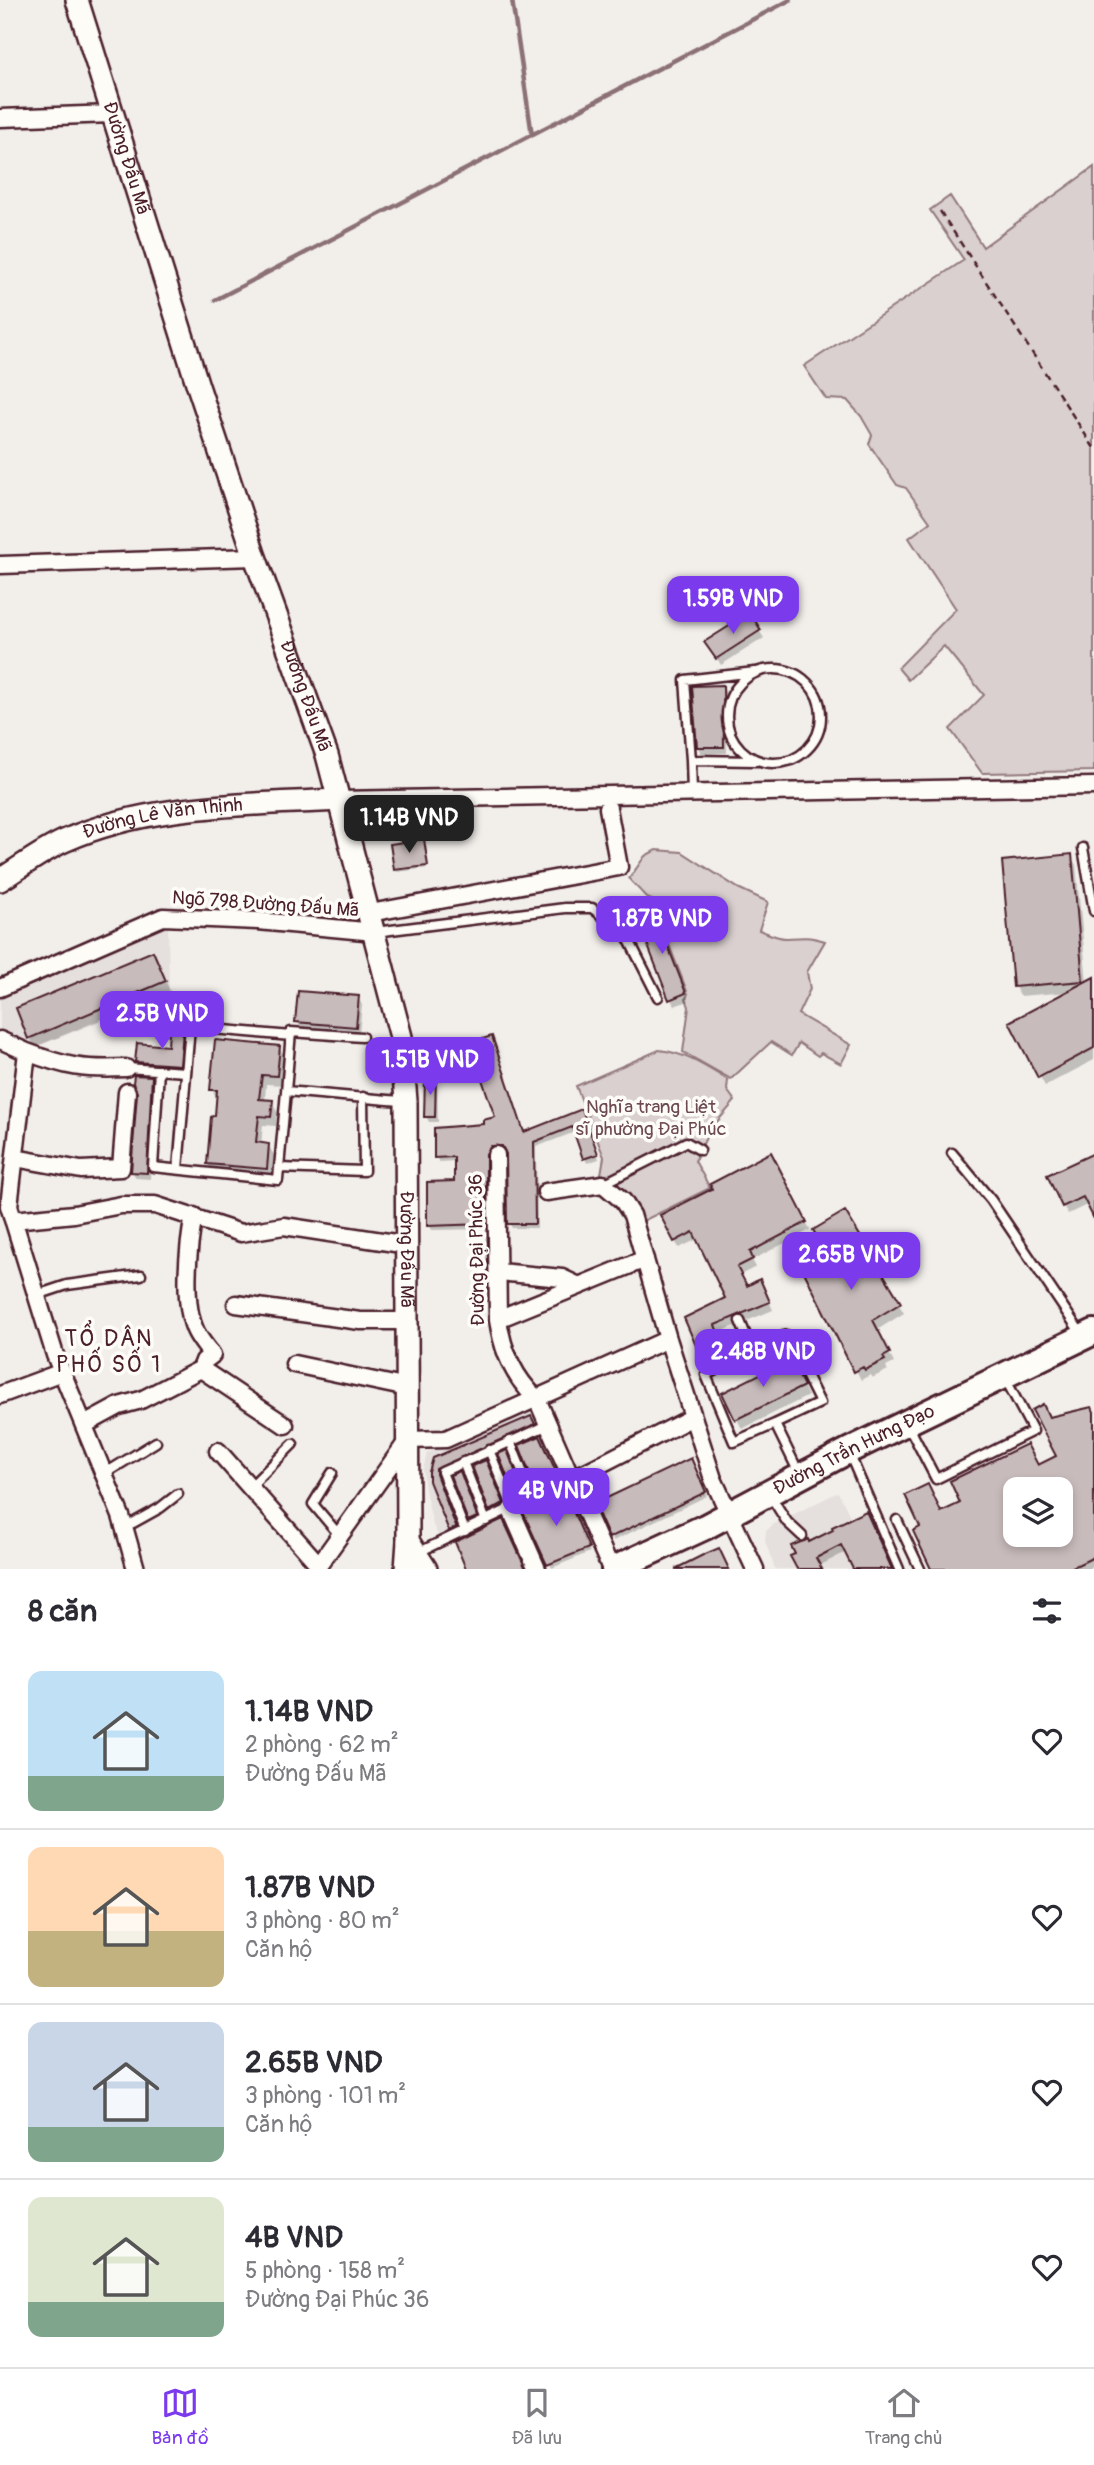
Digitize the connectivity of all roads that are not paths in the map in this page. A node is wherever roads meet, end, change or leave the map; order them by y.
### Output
1 (77, 0) edge
2 (113, 114) junction
3 (0, 118) edge
4 (255, 557) junction
5 (0, 565) edge
6 (760, 671) junction
7 (691, 760) junction
8 (764, 761) junction
9 (1094, 786) edge
10 (692, 794) junction
11 (338, 800) junction
12 (608, 808) dead end
13 (1083, 848) dead end
14 (0, 880) edge
15 (1094, 911) edge
16 (372, 923) junction
17 (0, 988) edge
18 (658, 997) dead end
19 (291, 1036) junction
20 (362, 1037) dead end
21 (0, 1040) edge
22 (27, 1052) junction
23 (126, 1068) joint
24 (159, 1070) junction
25 (186, 1072) junction
26 (286, 1091) junction
27 (127, 1092) dead end
28 (363, 1097) junction
29 (406, 1101) junction
30 (700, 1150) dead end
31 (952, 1153) dead end
32 (496, 1155) dead end
33 (15, 1158) junction
34 (279, 1168) junction
35 (178, 1169) junction
36 (603, 1184) junction
37 (546, 1192) dead end
38 (194, 1216) junction
39 (13, 1220) junction
40 (408, 1245) junction
41 (645, 1259) junction
42 (499, 1272) junction
43 (141, 1275) dead end
44 (579, 1286) junction
45 (37, 1295) junction
46 (236, 1304) dead end
47 (498, 1319) junction
48 (408, 1321) junction
49 (740, 1321) dead end
50 (1088, 1335) edge
51 (668, 1339) junction
52 (753, 1352) junction
53 (294, 1364) dead end
54 (201, 1369) junction
55 (62, 1372) junction
56 (1004, 1375) junction
57 (408, 1388) junction
58 (0, 1395) edge
59 (537, 1399) junction
60 (693, 1416) junction
61 (907, 1422) junction
62 (775, 1424) junction
63 (83, 1425) junction
64 (285, 1425) dead end
65 (548, 1425) junction
66 (408, 1440) junction
67 (510, 1441) junction
68 (156, 1442) dead end
69 (293, 1444) dead end
70 (489, 1450) junction
71 (218, 1451) dead end
72 (848, 1451) junction
73 (463, 1462) junction
74 (332, 1473) dead end
75 (104, 1474) junction
76 (800, 1476) junction
77 (572, 1479) junction
78 (248, 1488) junction
79 (768, 1493) junction
80 (178, 1494) dead end
81 (533, 1498) junction
82 (512, 1509) junction
83 (729, 1514) junction
84 (897, 1520) dead end
85 (486, 1521) junction
86 (124, 1528) junction
87 (465, 1531) junction
88 (340, 1536) junction
89 (802, 1536) dead end
90 (414, 1558) edge
91 (317, 1567) edge
92 (136, 1569) edge
93 (537, 1569) edge
94 (612, 1569) edge
95 (755, 1569) edge
96 (899, 1569) edge
97 (920, 1569) edge

1 - 2 street, Đường Đấu Mã
2 - 3 street
2 - 4 street, Đường Đấu Mã
4 - 5 street
4 - 11 street, Đường Đấu Mã
6 - 7 lane
6 - 8 lane
6 - 8 lane
7 - 8 lane
7 - 10 lane
9 - 10 street
10 - 11 street
11 - 14 street, Đường Lê Văn Thịnh
11 - 16 street, Đường Đấu Mã
12 - 16 street, Ngõ 798 Đường Đấu Mã
13 - 15 lane
16 - 17 street, Ngõ 798 Đường Đấu Mã
16 - 18 lane
16 - 29 street, Đường Đấu Mã
19 - 20 lane
19 - 25 lane
19 - 26 lane
21 - 22 street
22 - 23 street
22 - 33 street
23 - 24 lane
24 - 25 lane
24 - 35 lane
25 - 35 lane
26 - 28 lane
26 - 34 lane
27 - 33 street
28 - 29 lane
28 - 34 lane
29 - 40 street, Đường Đấu Mã
30 - 36 lane
31 - 50 lane
32 - 42 street, Đường Đại Phúc 36
33 - 39 street
34 - 35 lane
36 - 37 street
36 - 41 street
38 - 39 street
38 - 40 street
38 - 54 street
39 - 45 street
40 - 48 street, Đường Đấu Mã
41 - 44 street
41 - 51 street
42 - 44 street
42 - 47 street, Đường Đại Phúc 36
43 - 45 lane
44 - 47 street
45 - 55 street
46 - 48 street
47 - 59 street, Đường Đại Phúc 36
48 - 57 street, Đường Đấu Mã
49 - 52 lane
50 - 56 main road, Đường Trần Hưng Đạo
51 - 59 street
51 - 60 street
52 - 62 lane
52 - 62 lane
53 - 57 street
54 - 63 street
54 - 64 street
55 - 58 street
55 - 63 street
56 - 61 main road, Đường Trần Hưng Đạo
56 - 61 lane
57 - 66 street, Đường Đấu Mã
59 - 65 street, Đường Đại Phúc 36
59 - 66 street
60 - 77 street
60 - 83 street
61 - 72 main road, Đường Trần Hưng Đạo
62 - 76 lane
63 - 75 street
65 - 67 lane
65 - 77 street, Đường Đại Phúc 36
66 - 88 street
66 - 90 street, Đường Đấu Mã
67 - 70 lane
67 - 81 lane
68 - 75 lane
69 - 78 lane
70 - 73 lane
70 - 82 lane
71 - 78 street
72 - 76 main road, Đường Trần Hưng Đạo
72 - 96 lane
73 - 85 lane
73 - 87 lane
74 - 88 lane
75 - 86 street
76 - 79 main road, Đường Trần Hưng Đạo
77 - 81 lane
77 - 94 street, Đường Đại Phúc 36
78 - 91 street
79 - 83 main road, Đường Trần Hưng Đạo
79 - 89 lane
80 - 86 lane
81 - 82 lane
82 - 85 lane
82 - 93 street
83 - 94 main road, Đường Trần Hưng Đạo
83 - 95 street
84 - 97 lane
85 - 87 lane
86 - 92 street
87 - 90 lane
88 - 91 street

